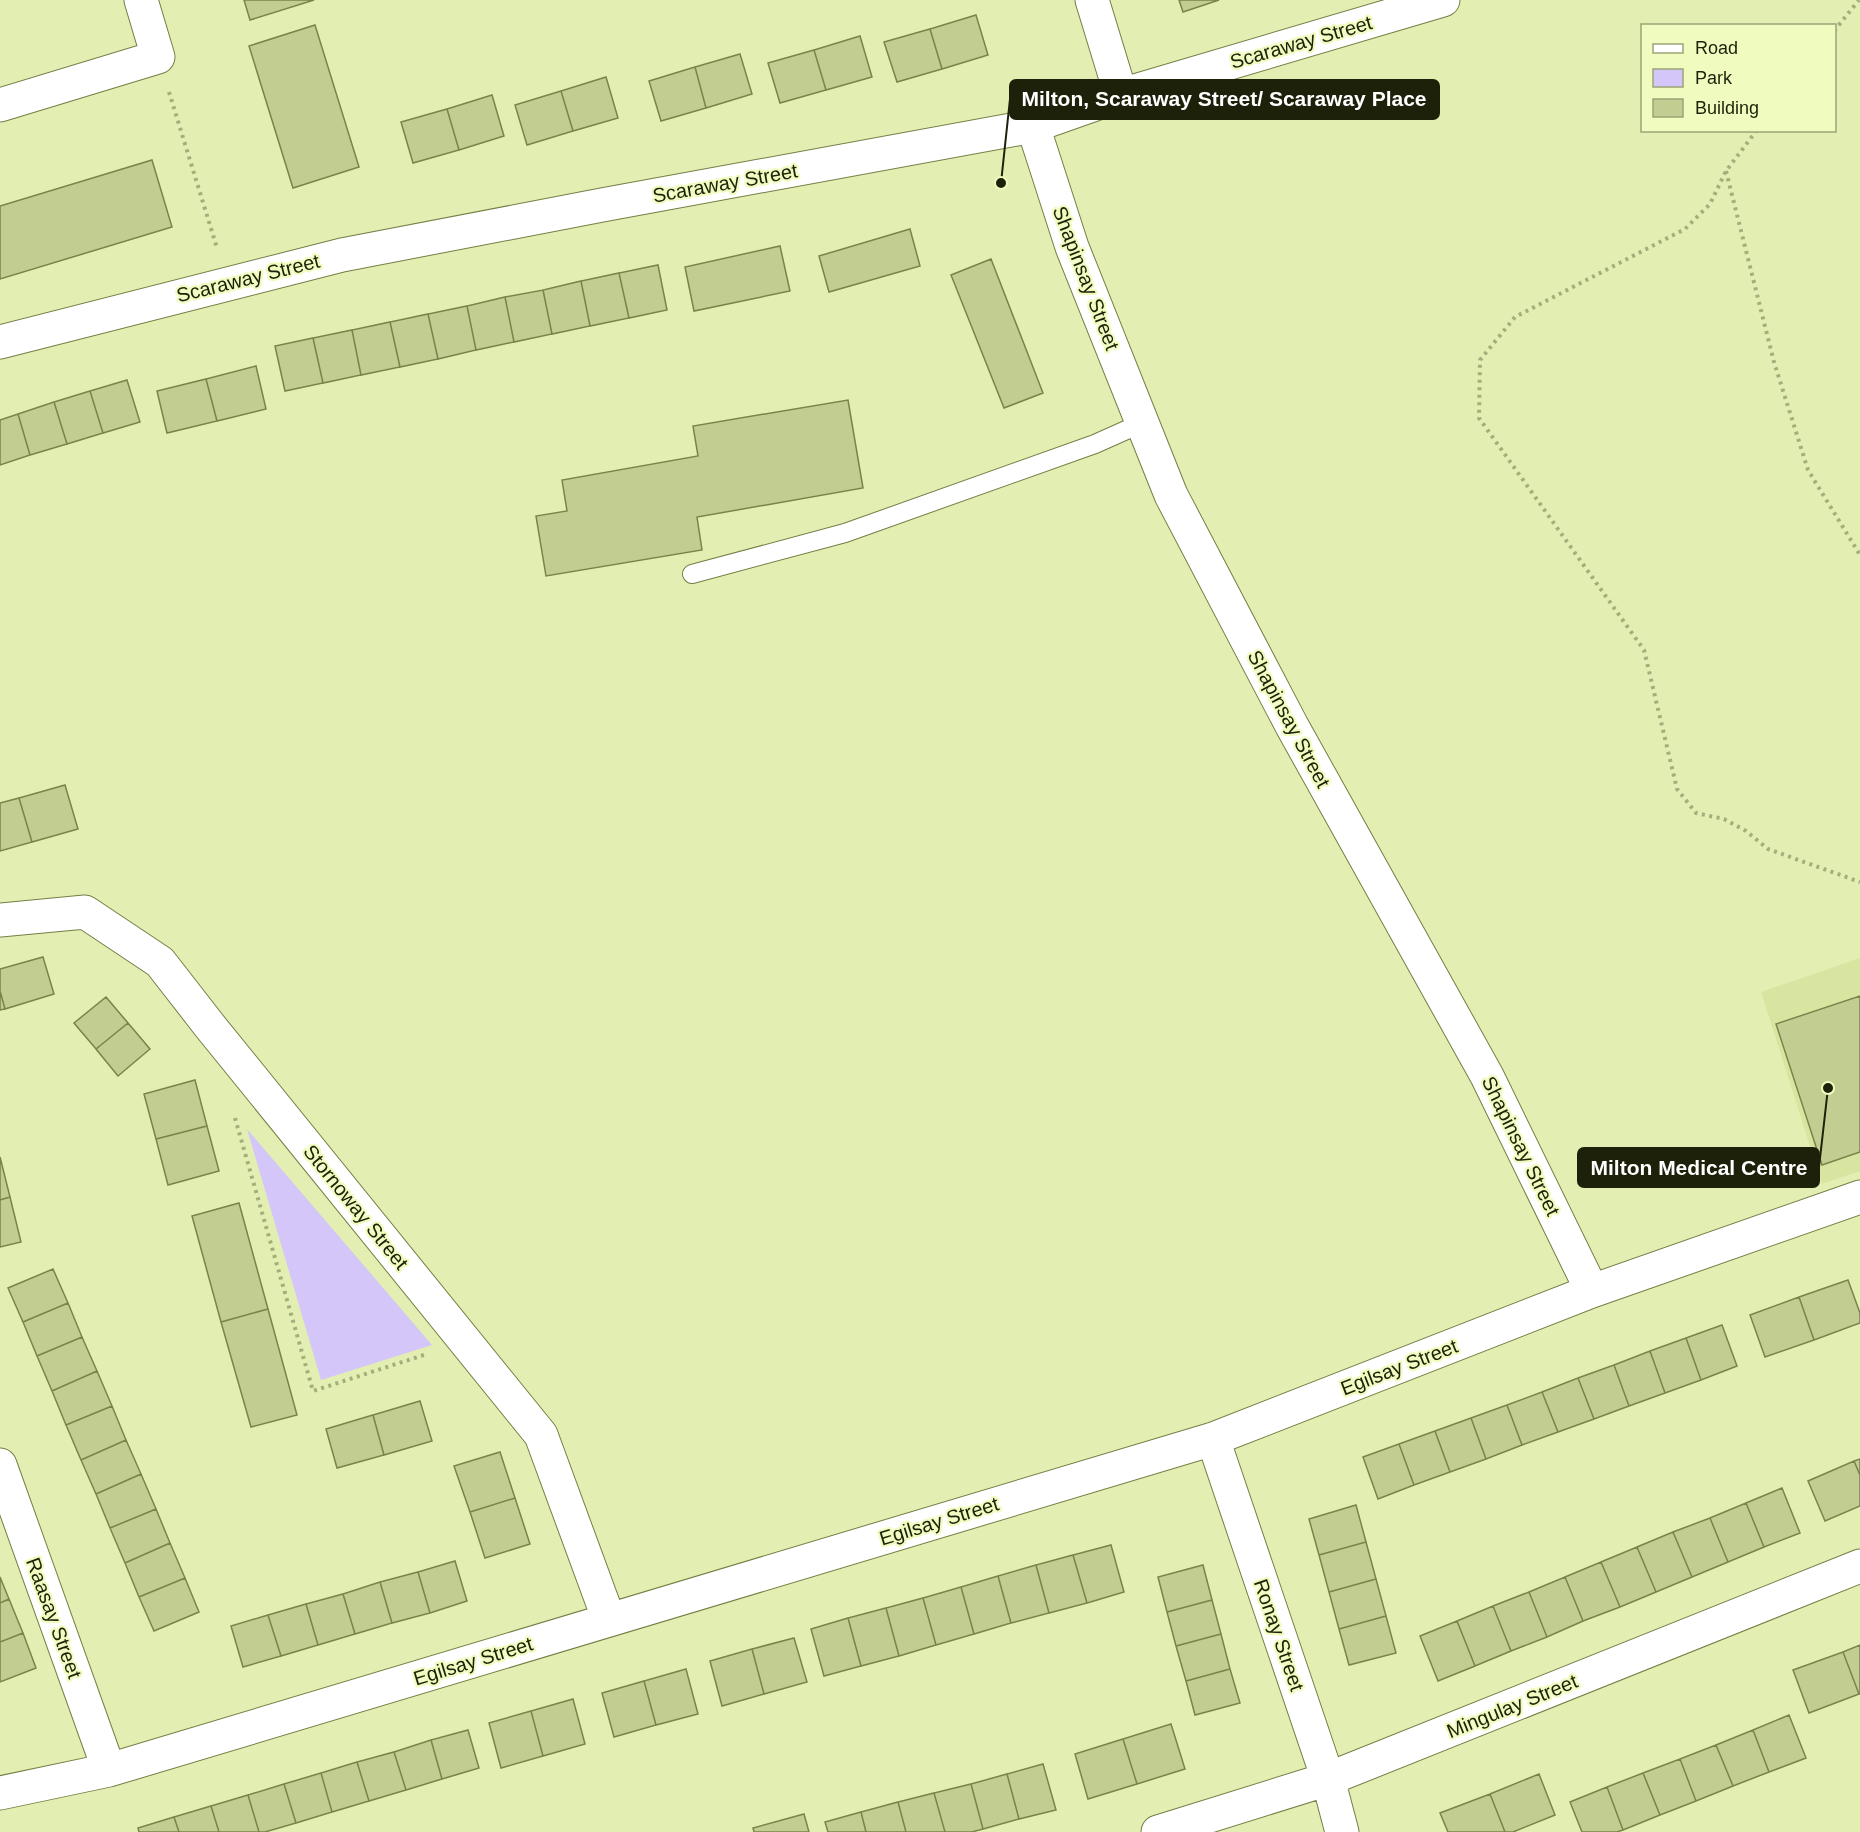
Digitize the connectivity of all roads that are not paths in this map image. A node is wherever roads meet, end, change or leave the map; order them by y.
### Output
1 (141, 0) edge
2 (1092, 0) edge
3 (1443, 0) edge
4 (1121, 95) junction
5 (0, 105) edge
6 (1033, 126) junction
7 (0, 342) edge
8 (1142, 423) junction
9 (692, 574) dead end
10 (0, 920) edge
11 (1860, 1197) edge
12 (1592, 1291) junction
13 (1213, 1439) junction
14 (0, 1465) edge
15 (1860, 1566) edge
16 (609, 1620) junction
17 (109, 1770) junction
18 (1328, 1779) junction
19 (0, 1792) edge
20 (1158, 1832) edge
21 (1342, 1832) edge

1 - 5 street
2 - 4 street
3 - 4 street, Scaraway Street
4 - 6 street, Scaraway Street
6 - 7 street, Scaraway Street
6 - 8 street, Shapinsay Street
8 - 9 lane
8 - 12 street, Shapinsay Street
10 - 16 street, Stornoway Street
11 - 12 street, Egilsay Street
12 - 13 street, Egilsay Street
13 - 16 street, Egilsay Street
13 - 18 street, Ronay Street
14 - 17 street, Raasay Street
15 - 18 street, Mingulay Street
16 - 17 street, Egilsay Street
17 - 19 street, Egilsay Street
18 - 20 street, Mingulay Street
18 - 21 street, Ronay Street

